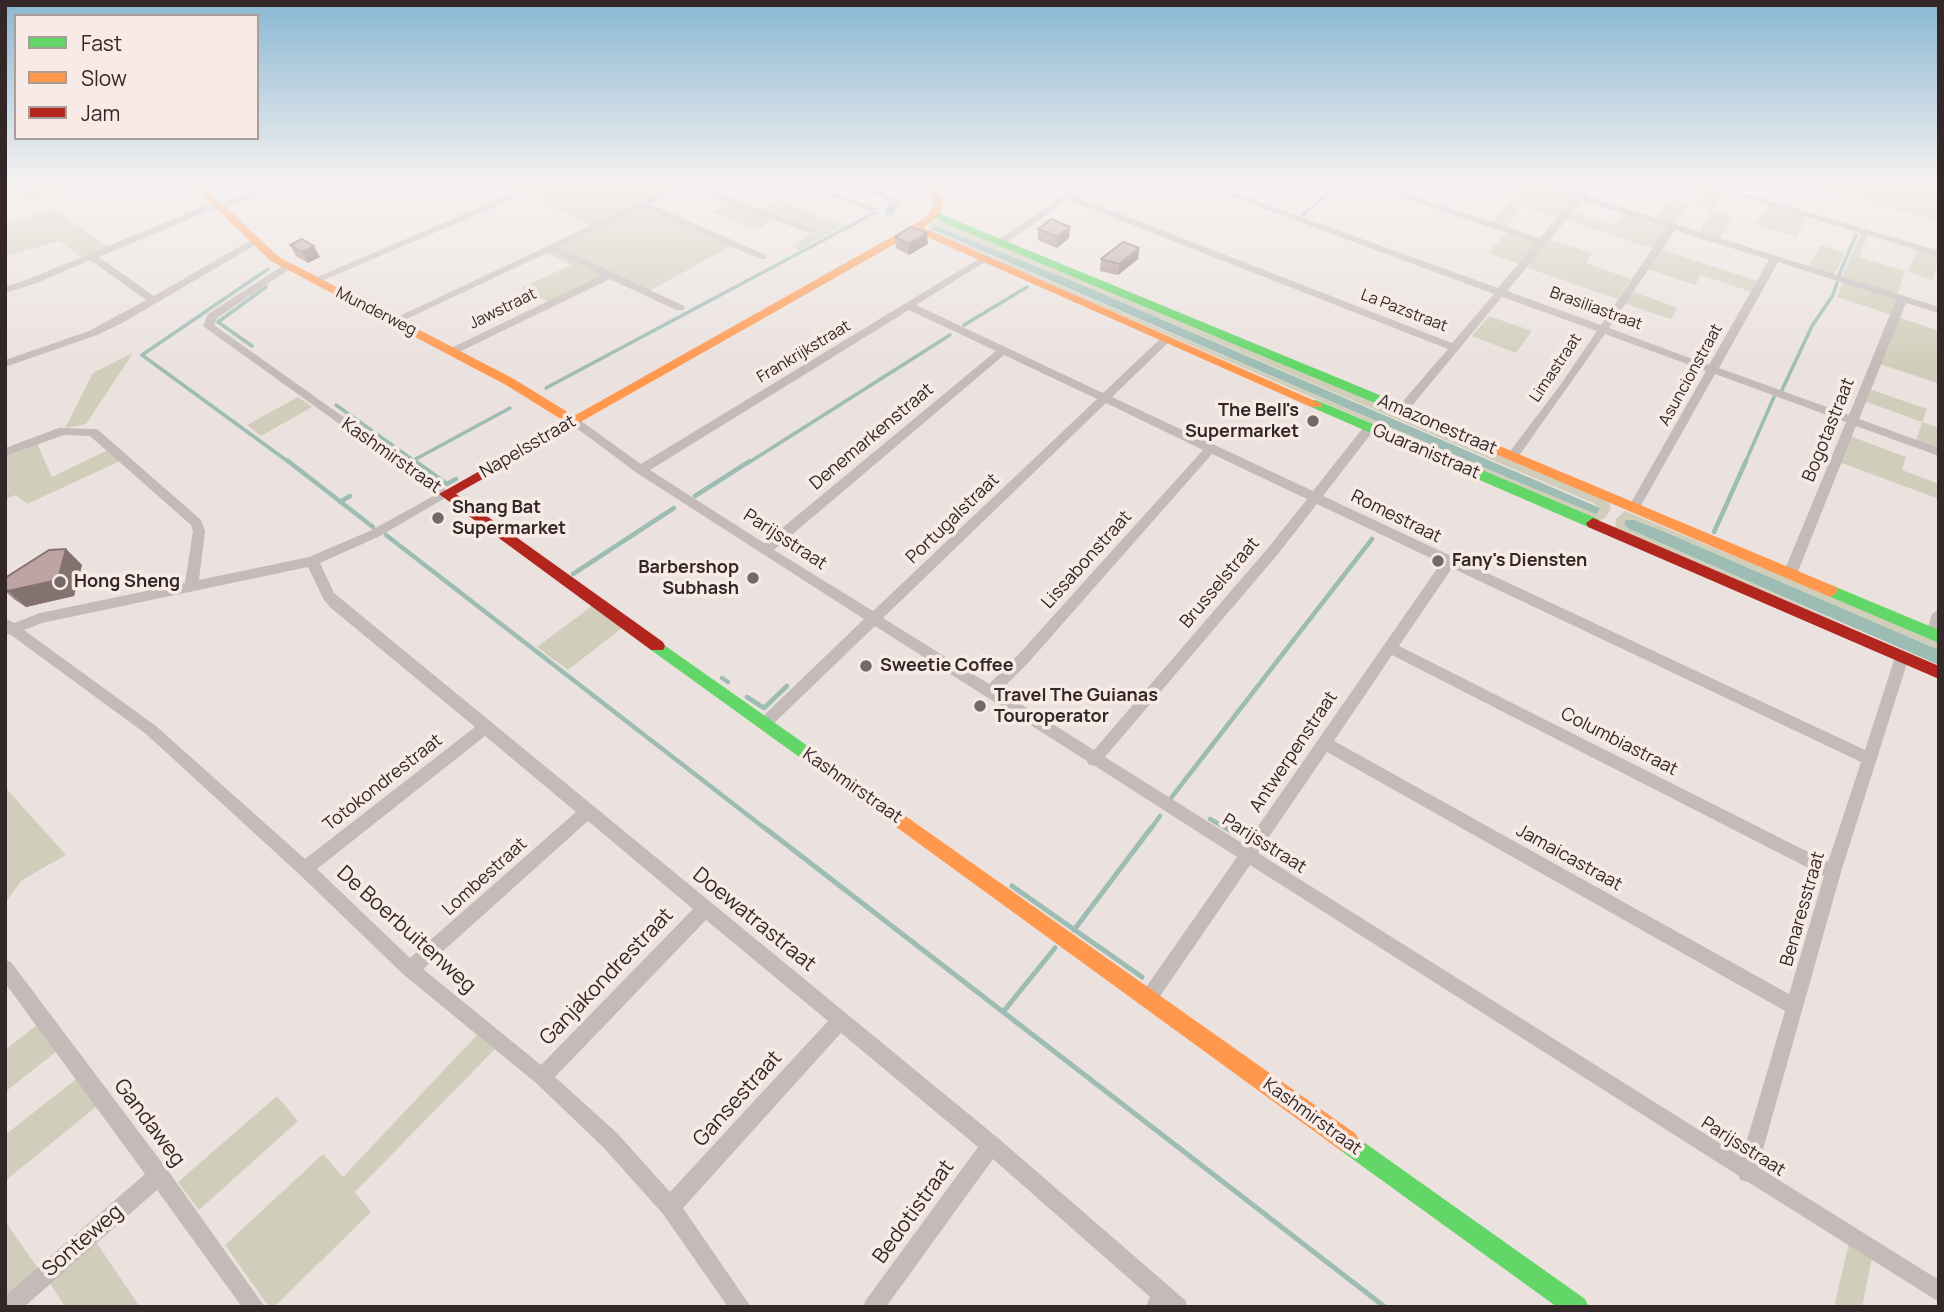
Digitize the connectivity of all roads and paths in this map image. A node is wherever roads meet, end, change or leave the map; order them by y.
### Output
1 (121, 245) edge
2 (248, 245) edge
3 (258, 245) edge
4 (398, 245) edge
5 (554, 245) edge
6 (736, 245) edge
7 (884, 245) edge
8 (952, 245) edge
9 (1013, 245) edge
10 (1193, 245) edge
11 (1373, 245) edge
12 (1539, 245) edge
13 (1660, 245) edge
14 (1734, 245) edge
15 (1910, 245) edge
16 (550, 247) junction
17 (1939, 254) edge
18 (92, 257) junction
19 (763, 257) dead end
20 (1775, 258) junction
21 (983, 260) junction
22 (287, 266) junction
23 (610, 275) junction
24 (315, 280) junction
25 (5, 290) edge
26 (1503, 292) junction
27 (1902, 299) junction
28 (153, 300) junction
29 (909, 306) junction
30 (680, 308) dead end
31 (1939, 310) edge
32 (394, 321) junction
33 (1602, 328) junction
34 (1166, 339) junction
35 (1456, 348) junction
36 (453, 351) junction
37 (1003, 351) junction
38 (5, 364) edge
39 (1713, 369) junction
40 (1103, 397) junction
41 (1402, 410) junction
42 (1852, 420) junction
43 (573, 421) junction
44 (1370, 427) junction
45 (1210, 449) junction
46 (5, 452) edge
47 (1939, 452) edge
48 (1512, 457) junction
49 (641, 470) junction
50 (446, 494) junction
51 (1315, 498) junction
52 (1627, 505) junction
53 (1606, 530) junction
54 (765, 550) junction
55 (312, 561) junction
56 (1449, 562) junction
57 (1790, 574) junction
58 (191, 587) junction
59 (1939, 614) edge
60 (874, 620) junction
61 (8, 628) edge
62 (1936, 636) edge
63 (1389, 647) junction
64 (1902, 657) junction
65 (1939, 673) edge
66 (989, 693) junction
67 (764, 724) junction
68 (485, 728) junction
69 (1324, 743) junction
70 (1869, 759) junction
71 (1094, 760) junction
72 (586, 813) junction
73 (1246, 855) junction
74 (305, 869) junction
75 (1833, 872) junction
76 (705, 909) junction
77 (5, 968) edge
78 (410, 969) junction
79 (1148, 999) junction
80 (1795, 1007) junction
81 (839, 1021) junction
82 (542, 1077) junction
83 (991, 1145) junction
84 (1748, 1173) junction
85 (159, 1175) junction
86 (670, 1207) junction
87 (1939, 1292) edge
88 (1166, 1303) edge
89 (8, 1307) edge
90 (255, 1307) edge
91 (741, 1307) edge
92 (873, 1307) edge
93 (1577, 1307) edge

1 - 18 street
2 - 28 street
3 - 22 street, Munderweg
4 - 24 street
5 - 16 street
6 - 19 street
7 - 43 street, Napelsstraat
8 - 21 street, Guaranistraat
9 - 41 street, Amazonestraat
10 - 35 street, La Pazstraat
11 - 26 street, Brasiliastraat
12 - 26 street
13 - 33 street, Limastraat
14 - 20 street
15 - 17 street
16 - 23 street
16 - 32 street
18 - 25 street
18 - 28 street
20 - 27 street
20 - 39 street, Asuncionstraat
21 - 29 street, Frankrijkstraat
21 - 34 street, Guaranistraat
22 - 24 street, Munderweg
22 - 50 street, Kashmirstraat
23 - 30 street
23 - 36 street, Jawstraat
24 - 32 street, Munderweg
26 - 33 street, Brasiliastraat
26 - 35 street
27 - 31 street
27 - 42 street, Bogotastraat
28 - 38 street
29 - 37 street, Romestraat
29 - 49 street, Frankrijkstraat
32 - 36 street, Munderweg
33 - 39 street, Brasiliastraat
33 - 48 street, Limastraat
34 - 40 street, Portugalstraat
34 - 44 street, Guaranistraat
35 - 41 street
36 - 43 street, Munderweg
37 - 40 street, Romestraat
37 - 54 street, Denemarkenstraat
39 - 42 street, Brasiliastraat
39 - 52 street, Asuncionstraat
40 - 45 street, Romestraat
40 - 60 street, Portugalstraat
41 - 48 street, Amazonestraat
42 - 47 street, Brasiliastraat
42 - 57 street, Bogotastraat
43 - 49 street, Parijsstraat
43 - 50 street, Napelsstraat
44 - 51 street, Brusselstraat
44 - 53 street, Guaranistraat
45 - 51 street, Romestraat
45 - 66 street, Lissabonstraat
46 - 58 street
48 - 52 street, Amazonestraat
49 - 54 street, Parijsstraat
50 - 55 street, Napelsstraat
50 - 67 street, Kashmirstraat
51 - 56 street, Romestraat
51 - 71 street, Brusselstraat
52 - 53 street
52 - 57 street, Amazonestraat
53 - 64 street, Guaranistraat
54 - 60 street, Parijsstraat
55 - 58 street, Napelsstraat
55 - 68 street, Doewatrastraat
56 - 63 street, Antwerpenstraat
56 - 70 street, Romestraat
57 - 62 street, Amazonestraat
58 - 61 street, Napelsstraat
59 - 62 street
60 - 66 street, Parijsstraat
60 - 67 street, Portugalstraat
61 - 74 street, De Boerbuitenweg
63 - 69 street, Antwerpenstraat
63 - 75 street, Columbiastraat
64 - 65 street, Guaranistraat
64 - 70 street, Benaresstraat
66 - 71 street, Parijsstraat
67 - 79 street, Kashmirstraat
68 - 72 street, Doewatrastraat
68 - 74 street, Totokondrestraat
69 - 73 street, Antwerpenstraat
69 - 80 street, Jamaicastraat
70 - 75 street, Benaresstraat
71 - 73 street, Parijsstraat
72 - 76 street, Doewatrastraat
72 - 78 street, Lombestraat
73 - 79 street, Antwerpenstraat
73 - 84 street, Parijsstraat
74 - 78 street, De Boerbuitenweg
75 - 80 street, Benaresstraat
76 - 81 street, Doewatrastraat
76 - 82 street, Ganjakondrestraat
77 - 85 street, Gandaweg
78 - 82 street, De Boerbuitenweg
79 - 93 street, Kashmirstraat
80 - 84 street, Benaresstraat
81 - 83 street, Doewatrastraat
81 - 86 street, Gansestraat
82 - 86 street, De Boerbuitenweg
83 - 88 street, Doewatrastraat
83 - 92 street, Bedotistraat
84 - 87 street, Parijsstraat
85 - 89 street, Sonteweg
85 - 90 street, Gandaweg
86 - 91 street, De Boerbuitenweg

